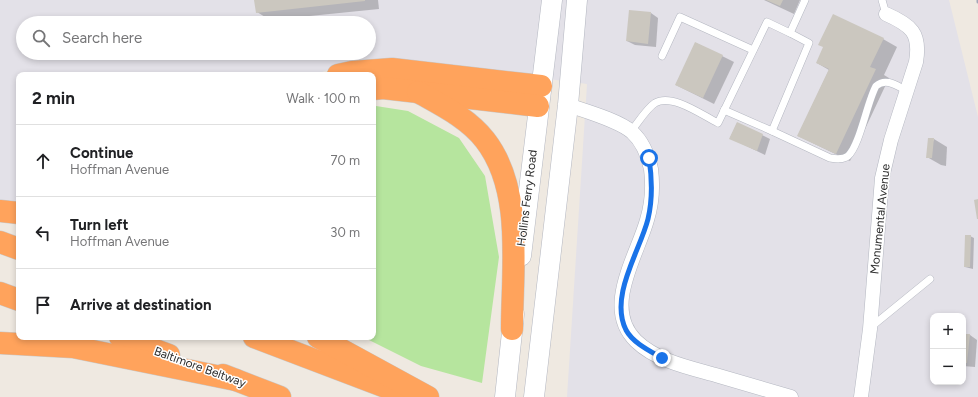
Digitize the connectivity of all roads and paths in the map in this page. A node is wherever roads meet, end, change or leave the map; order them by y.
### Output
1 (552, 0) edge
2 (577, 0) edge
3 (805, 0) edge
4 (882, 0) edge
5 (886, 14) joint
6 (790, 33) junction
7 (753, 50) junction
8 (662, 56) dead end
9 (352, 72) edge
10 (376, 89) edge
11 (907, 91) junction
12 (418, 92) junction
13 (540, 96) junction
14 (568, 105) junction
15 (724, 110) junction
16 (631, 131) junction
17 (772, 131) junction
18 (0, 211) edge
19 (16, 213) edge
20 (0, 242) edge
21 (16, 248) edge
22 (930, 279) dead end
23 (0, 292) edge
24 (16, 299) edge
25 (512, 329) junction
26 (870, 329) junction
27 (128, 340) edge
28 (262, 340) edge
29 (324, 340) edge
30 (0, 343) edge
31 (236, 380) junction
32 (535, 388) edge
33 (280, 397) edge
34 (412, 397) edge
35 (428, 397) edge
36 (505, 397) edge
37 (791, 397) edge
38 (861, 397) edge

1 - 13 street, Hollins Ferry Road
2 - 14 street
3 - 6 lane
4 - 5 lane
5 - 11 street, Monumental Avenue
6 - 7 lane
6 - 17 lane
7 - 8 lane
7 - 15 lane
9 - 13 highway
10 - 12 highway
11 - 17 lane
11 - 26 street, Monumental Avenue
12 - 13 highway
12 - 25 highway
13 - 14 street
13 - 25 street, Hollins Ferry Road
14 - 16 street
14 - 32 street
15 - 16 lane
15 - 17 lane
16 - 37 street
18 - 19 highway
20 - 21 highway
22 - 26 lane
23 - 24 highway
25 - 36 street, Hollins Ferry Road
26 - 38 street, Monumental Avenue
27 - 31 highway, Baltimore Beltway
28 - 34 highway
29 - 35 highway
30 - 31 highway
31 - 33 highway, Baltimore Beltway

